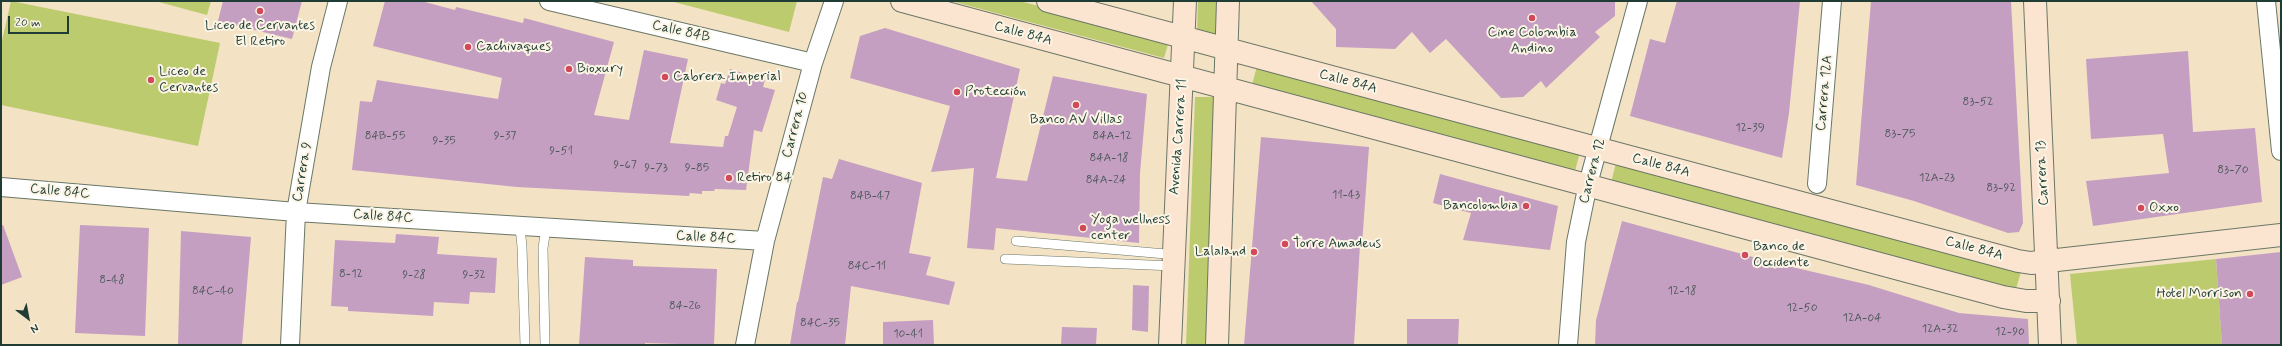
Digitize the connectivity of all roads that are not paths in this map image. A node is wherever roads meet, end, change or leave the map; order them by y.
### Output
1 (338, 1) edge
2 (550, 1) edge
3 (834, 1) edge
4 (902, 1) edge
5 (1048, 1) edge
6 (1185, 1) edge
7 (1228, 1) edge
8 (1638, 1) edge
9 (1832, 1) edge
10 (2035, 1) edge
11 (2266, 1) edge
12 (1184, 36) junction
13 (1227, 48) junction
14 (813, 63) junction
15 (1183, 76) junction
16 (1226, 88) junction
17 (1599, 150) junction
18 (2281, 151) edge
19 (1588, 184) junction
20 (1817, 184) dead end
21 (1, 187) edge
22 (296, 212) junction
23 (520, 226) junction
24 (546, 228) junction
25 (2281, 235) edge
26 (765, 241) junction
27 (1016, 241) dead end
28 (1005, 259) dead end
29 (1173, 259) junction
30 (2048, 261) junction
31 (2049, 301) junction
32 (290, 345) edge
33 (525, 345) edge
34 (544, 345) edge
35 (745, 345) edge
36 (1170, 345) edge
37 (1217, 345) edge
38 (1568, 345) edge
39 (2050, 345) edge

1 - 22 street, Carrera 9
2 - 14 street, Calle 84B
3 - 14 street, Carrera 10
4 - 15 street, Calle 84A
5 - 12 street, Calle 84A
6 - 12 street, Avenida Carrera 11
7 - 13 street
8 - 17 street, Carrera 12
9 - 20 street, Carrera 12A
10 - 30 street, Carrera 13
11 - 18 street
12 - 13 street, Calle 84A
12 - 15 street, Avenida Carrera 11
13 - 16 street
13 - 17 street, Calle 84A
14 - 26 street, Carrera 10
15 - 16 street, Calle 84A
15 - 29 street, Avenida Carrera 11
16 - 19 street, Calle 84A
16 - 37 street
17 - 19 street, Carrera 12
17 - 30 street, Calle 84A
19 - 31 street, Calle 84A
19 - 38 street, Carrera 12
21 - 22 street, Calle 84C
22 - 23 street, Calle 84C
22 - 32 street, Carrera 9
23 - 24 street, Calle 84C
23 - 33 lane
24 - 26 street, Calle 84C
24 - 34 lane
25 - 30 street, Calle 84A
26 - 35 street, Carrera 10
27 - 29 lane
28 - 29 lane
29 - 36 street, Avenida Carrera 11
30 - 31 street, Carrera 13
31 - 39 street, Carrera 13

